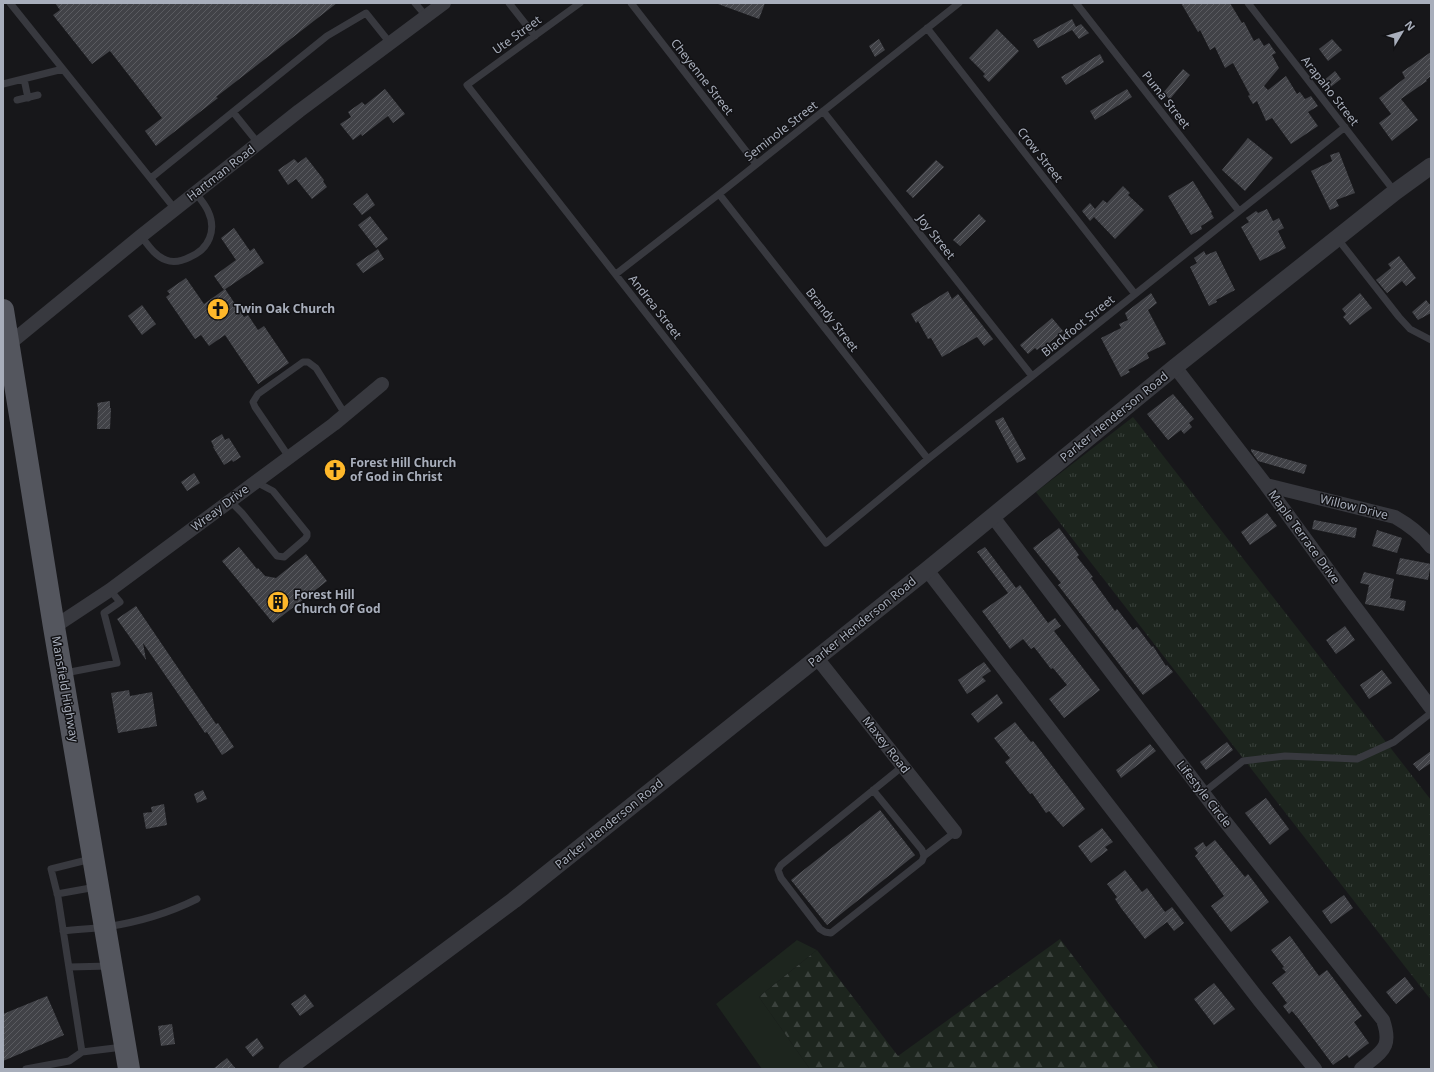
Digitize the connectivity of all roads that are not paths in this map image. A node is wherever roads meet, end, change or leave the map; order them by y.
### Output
1 (10, 3) edge
2 (416, 3) edge
3 (444, 3) edge
4 (509, 3) edge
5 (580, 3) edge
6 (631, 3) edge
7 (959, 3) edge
8 (1076, 3) edge
9 (1248, 3) edge
10 (426, 16) junction
11 (927, 28) junction
12 (535, 36) junction
13 (390, 43) junction
14 (63, 69) junction
15 (24, 79) junction
16 (3, 84) edge
17 (467, 84) joint
18 (38, 95) dead end
19 (28, 98) junction
20 (17, 100) dead end
21 (823, 111) junction
22 (233, 112) junction
23 (1345, 127) junction
24 (258, 143) junction
25 (756, 164) junction
26 (1431, 166) edge
27 (151, 178) junction
28 (1395, 192) junction
29 (196, 193) junction
30 (719, 194) junction
31 (175, 209) junction
32 (1239, 211) junction
33 (141, 236) junction
34 (1337, 238) junction
35 (616, 274) junction
36 (1135, 294) junction
37 (3, 310) edge
38 (1431, 340) edge
39 (6, 346) edge
40 (1175, 367) junction
41 (1032, 376) junction
42 (382, 384) dead end
43 (346, 414) junction
44 (289, 457) junction
45 (928, 459) junction
46 (256, 482) junction
47 (1266, 485) junction
48 (230, 501) junction
49 (993, 517) junction
50 (826, 543) joint
51 (1431, 547) edge
52 (927, 570) junction
53 (110, 590) junction
54 (54, 627) junction
55 (817, 658) junction
56 (62, 674) junction
57 (1431, 708) edge
58 (1431, 713) edge
59 (903, 766) junction
60 (873, 790) junction
61 (1203, 793) junction
62 (956, 832) joint
63 (924, 856) junction
64 (94, 859) junction
65 (98, 887) junction
66 (57, 894) junction
67 (197, 899) dead end
68 (105, 927) junction
69 (63, 931) junction
70 (112, 966) junction
71 (69, 967) junction
72 (125, 1046) junction
73 (82, 1052) junction
74 (26, 1069) edge
75 (129, 1069) edge
76 (287, 1069) edge
77 (1315, 1069) edge
78 (1361, 1069) edge

1 - 14 lane
2 - 10 lane
3 - 10 street, Hartman Road
4 - 12 lane
5 - 12 lane, Ute Street
6 - 25 lane, Cheyenne Street
7 - 11 lane, Seminole Street
8 - 32 lane, Puma Street
9 - 23 lane, Arapaho Street
10 - 13 street, Hartman Road
11 - 21 lane, Seminole Street
11 - 36 lane, Crow Street
12 - 17 lane, Ute Street
13 - 22 lane
13 - 24 street, Hartman Road
14 - 15 lane
14 - 27 lane
15 - 16 lane
15 - 19 lane
17 - 35 lane, Andrea Street
18 - 19 lane
19 - 20 lane
21 - 25 lane, Seminole Street
21 - 41 lane, Joy Street
22 - 24 lane
22 - 27 lane
23 - 28 lane, Arapaho Street
23 - 32 lane, Blackfoot Street
24 - 29 street, Hartman Road
25 - 30 lane, Seminole Street
26 - 28 street, Parker Henderson Road
27 - 31 lane
28 - 34 street, Parker Henderson Road
29 - 31 street, Hartman Road
29 - 33 lane
30 - 35 lane, Seminole Street
30 - 45 lane, Brandy Street
31 - 33 street, Hartman Road
32 - 36 lane, Blackfoot Street
33 - 39 street, Hartman Road
34 - 38 lane
34 - 40 street, Parker Henderson Road
35 - 50 lane, Andrea Street
36 - 41 lane, Blackfoot Street
37 - 39 main road, Mansfield Highway
39 - 54 main road, Mansfield Highway
40 - 47 street, Maple Terrace Drive
40 - 49 street, Parker Henderson Road
41 - 45 lane, Blackfoot Street
42 - 43 street, Wreay Drive
43 - 44 street, Wreay Drive
43 - 44 lane
44 - 46 street, Wreay Drive
45 - 50 lane, Blackfoot Street
46 - 48 street, Wreay Drive
46 - 48 lane
47 - 51 street, Willow Drive
47 - 57 street, Maple Terrace Drive
48 - 53 street, Wreay Drive
49 - 52 street, Parker Henderson Road
49 - 61 street, Lifestyle Circle
52 - 55 street, Parker Henderson Road
52 - 77 street
53 - 54 street, Wreay Drive
53 - 56 lane
54 - 56 main road, Mansfield Highway
55 - 59 street, Maxey Road
55 - 76 street, Parker Henderson Road
56 - 64 main road, Mansfield Highway
58 - 61 lane
59 - 60 lane
59 - 62 street, Maxey Road
60 - 63 lane
60 - 63 lane
61 - 78 street, Lifestyle Circle
62 - 63 lane
64 - 65 main road, Mansfield Highway
64 - 66 lane
65 - 66 lane
65 - 68 main road, Mansfield Highway
66 - 69 lane
67 - 68 lane
68 - 69 lane
68 - 70 main road, Mansfield Highway
69 - 71 lane
70 - 71 lane
70 - 72 main road, Mansfield Highway
71 - 73 lane
72 - 73 lane
72 - 75 main road, Mansfield Highway
73 - 74 lane

